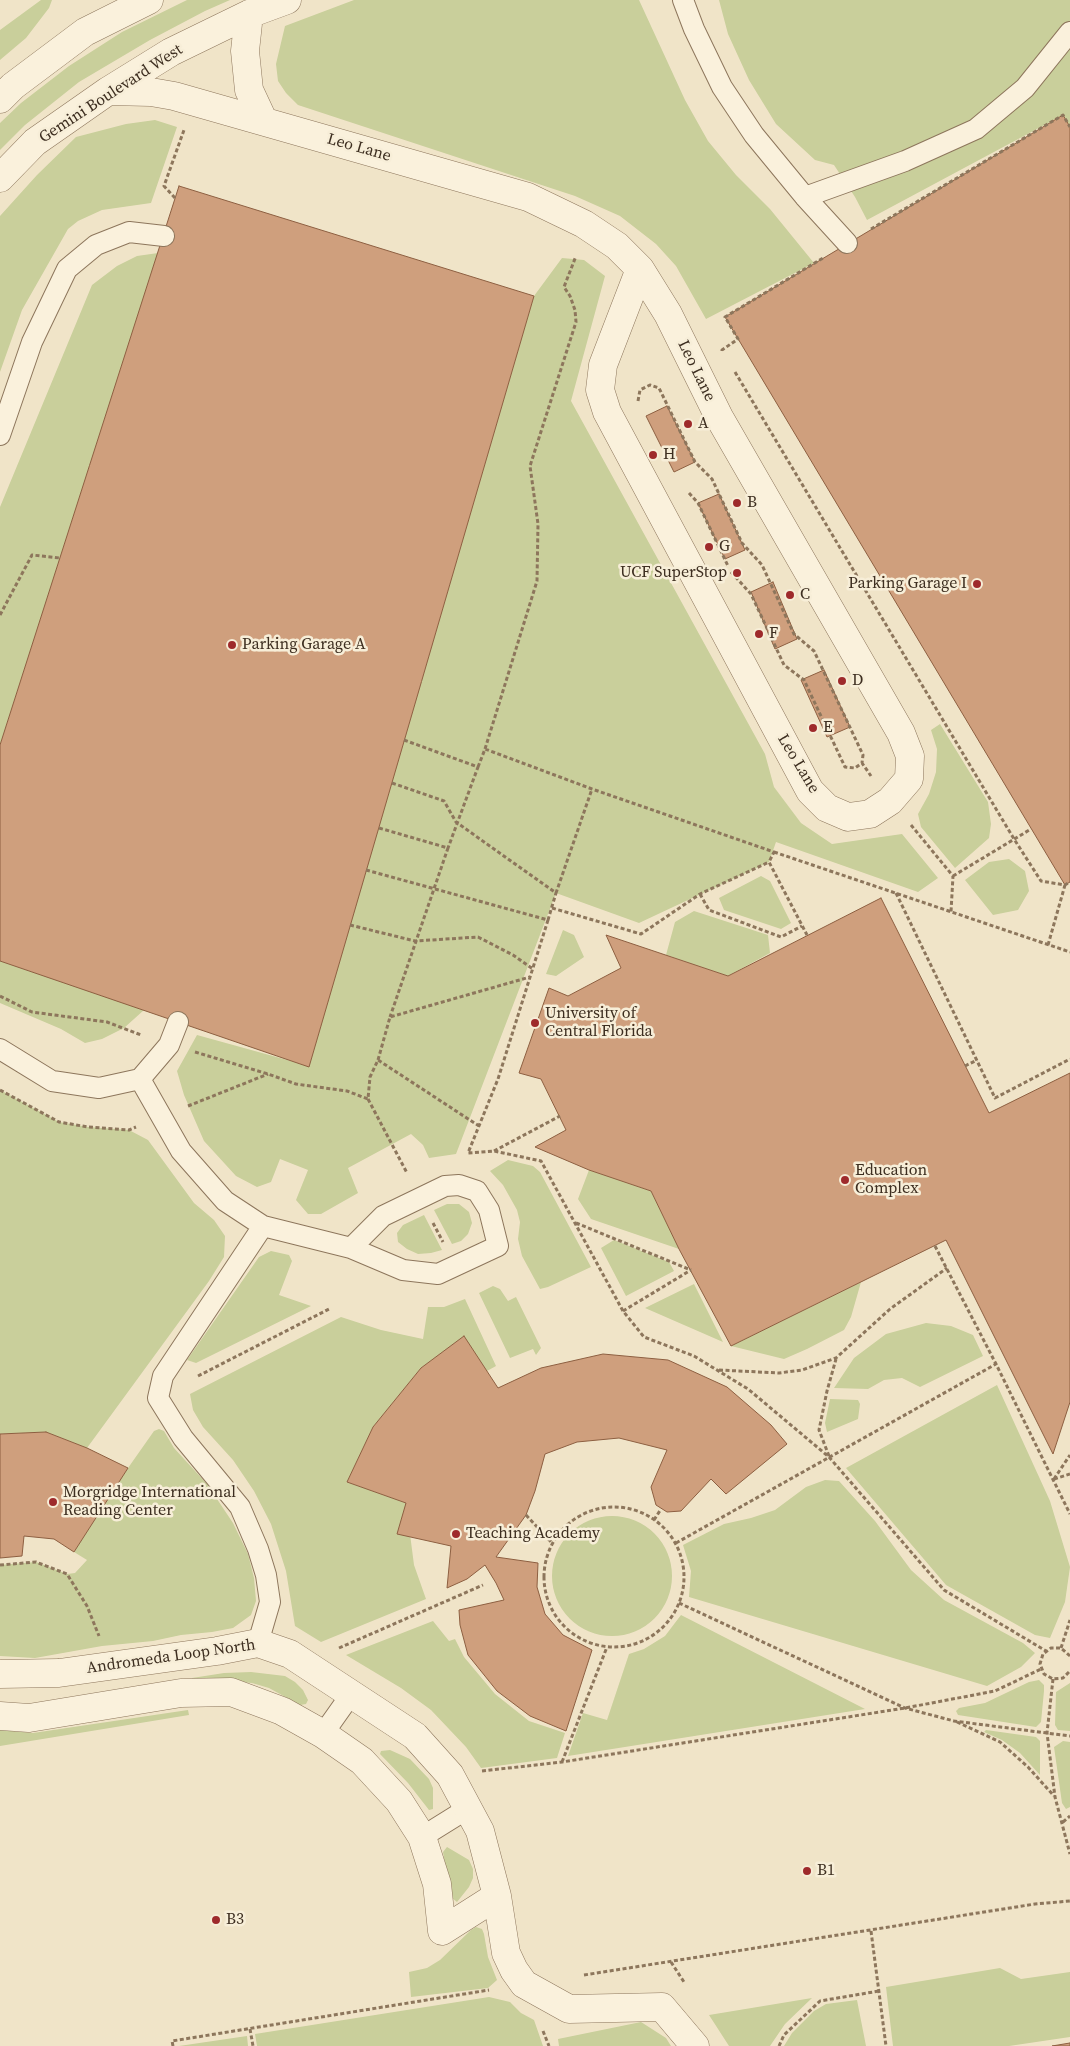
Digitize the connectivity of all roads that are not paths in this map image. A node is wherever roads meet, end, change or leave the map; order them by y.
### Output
1 (149, 0) edge
2 (286, 0) edge
3 (683, 0) edge
4 (249, 14) junction
5 (1070, 32) edge
6 (108, 91) junction
7 (0, 98) edge
8 (263, 120) junction
9 (0, 178) edge
10 (805, 197) junction
11 (164, 236) dead end
12 (847, 243) road end
13 (640, 269) junction
14 (0, 435) edge
15 (178, 1022) dead end
16 (0, 1049) edge
17 (140, 1079) junction
18 (263, 1226) junction
19 (352, 1248) junction
20 (258, 1643) junction
21 (0, 1674) edge
22 (352, 1693) junction
23 (0, 1716) edge
24 (323, 1734) junction
25 (468, 1809) junction
26 (422, 1837) junction
27 (497, 1896) junction
28 (695, 2046) edge

1 - 7 street
2 - 4 street, Gemini Boulevard West
3 - 10 lane
4 - 6 street, Gemini Boulevard West
4 - 8 street
5 - 10 lane
6 - 8 street, Leo Lane
6 - 9 street, Gemini Boulevard West
8 - 13 street, Leo Lane
10 - 12 lane
11 - 14 lane
13 - 13 street, Leo Lane
15 - 17 lane
16 - 17 lane
17 - 18 lane
18 - 19 lane
18 - 20 lane
19 - 19 lane
20 - 21 street, Andromeda Loop North
20 - 22 street, Andromeda Loop North
22 - 24 lane
22 - 25 street, Andromeda Loop North
23 - 24 street
24 - 26 street
25 - 26 lane
25 - 27 street, Andromeda Loop North
26 - 27 street
27 - 28 street, Andromeda Loop North

